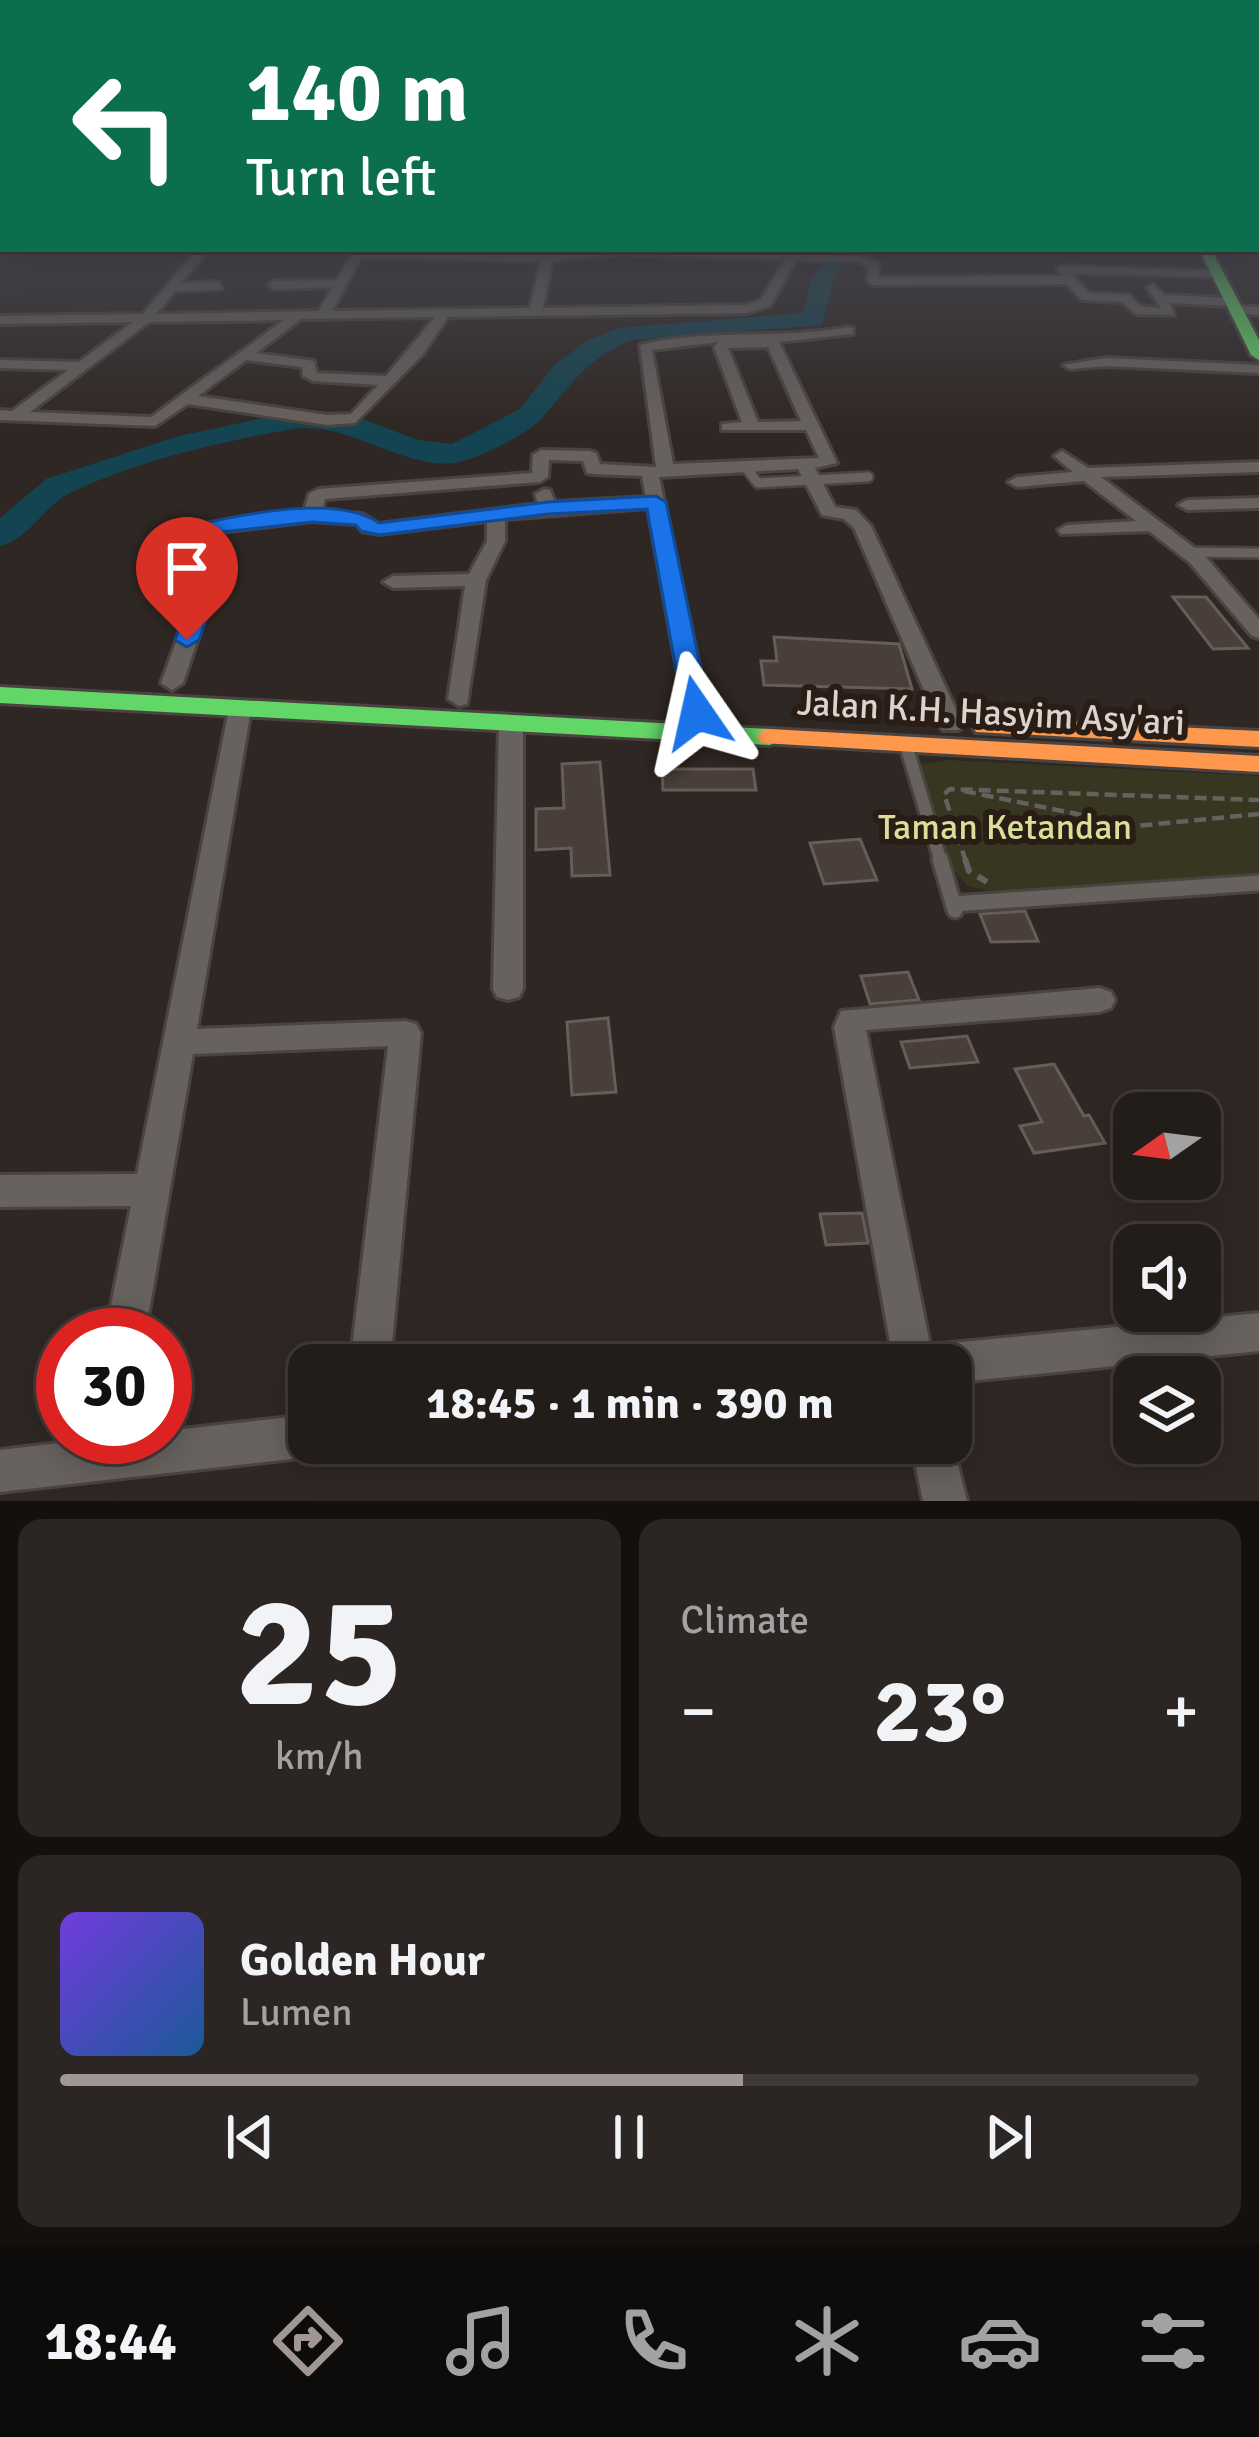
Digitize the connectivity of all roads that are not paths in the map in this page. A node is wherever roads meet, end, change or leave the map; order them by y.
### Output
1 (169, 291) edge
2 (337, 291) edge
3 (540, 291) edge
4 (771, 291) edge
5 (1080, 291) edge
6 (1242, 308) edge
7 (1110, 310) dead end
8 (1136, 310) junction
9 (536, 311) junction
10 (445, 312) junction
11 (324, 314) junction
12 (299, 315) junction
13 (146, 318) junction
14 (2, 322) edge
15 (848, 331) dead end
16 (803, 339) junction
17 (772, 341) junction
18 (1259, 355) edge
19 (245, 356) junction
20 (813, 358) dead end
21 (0, 364) edge
22 (1070, 365) dead end
23 (87, 366) junction
24 (1259, 369) edge
25 (390, 381) junction
26 (188, 399) junction
27 (9, 415) edge
28 (813, 425) junction
29 (752, 427) junction
30 (728, 428) dead end
31 (1062, 456) dead end
32 (1259, 467) edge
33 (660, 470) junction
34 (809, 473) junction
35 (1086, 474) junction
36 (540, 477) junction
37 (868, 477) dead end
38 (1017, 482) dead end
39 (656, 502) junction
40 (1259, 503) edge
41 (1187, 505) dead end
42 (548, 508) junction
43 (496, 515) junction
44 (312, 516) junction
45 (1148, 526) junction
46 (1066, 530) dead end
47 (1188, 552) junction
48 (1259, 553) edge
49 (476, 580) junction
50 (393, 582) dead end
51 (1259, 632) edge
52 (0, 676) edge
53 (172, 683) junction
54 (0, 695) edge
55 (459, 699) junction
56 (241, 709) junction
57 (697, 713) junction
58 (511, 724) junction
59 (951, 725) junction
60 (1259, 739) edge
61 (906, 745) junction
62 (1259, 764) edge
63 (1259, 883) edge
64 (508, 989) dead end
65 (1100, 1000) dead end
66 (179, 1042) junction
67 (152, 1190) junction
68 (0, 1191) edge
69 (129, 1308) edge
70 (1259, 1333) edge
71 (372, 1344) edge
72 (910, 1344) edge
73 (972, 1361) edge
74 (288, 1437) edge
75 (192, 1443) edge
76 (36, 1463) edge
77 (937, 1464) edge
78 (0, 1471) edge
79 (945, 1501) edge

1 - 13 street
2 - 11 street
3 - 9 street
4 - 9 street
5 - 8 street
6 - 8 street
6 - 18 main road
7 - 8 street
9 - 10 street
10 - 11 street
10 - 25 street
11 - 12 street
12 - 13 street
12 - 19 street
13 - 14 street
13 - 23 street
15 - 16 street
16 - 17 street
16 - 20 street
17 - 28 street
17 - 29 street
17 - 33 street
19 - 25 street
19 - 26 street
21 - 23 street
22 - 24 street
23 - 27 street
25 - 26 street
26 - 27 street
28 - 29 street
28 - 34 street
29 - 30 street
31 - 35 street
32 - 35 street
33 - 34 street
33 - 36 street
33 - 39 street
34 - 37 lane
34 - 59 street
35 - 38 street
35 - 45 street
36 - 42 street
36 - 44 street
39 - 42 street
39 - 57 street
40 - 41 street
42 - 43 street
43 - 44 street
43 - 49 street
44 - 53 street
45 - 46 street
45 - 47 street
47 - 48 lane
47 - 51 street
49 - 50 street
49 - 55 street
52 - 53 main road, Jalan K.H. Hasyim Asy'ari
53 - 55 main road, Jalan K.H. Hasyim Asy'ari
54 - 56 main road, Jalan K.H. Hasyim Asy'ari
55 - 57 main road, Jalan K.H. Hasyim Asy'ari
56 - 58 main road, Jalan K.H. Hasyim Asy'ari
56 - 66 street
57 - 59 main road, Jalan K.H. Hasyim Asy'ari
58 - 61 main road, Jalan K.H. Hasyim Asy'ari
58 - 64 street
59 - 60 main road, Jalan K.H. Hasyim Asy'ari
61 - 62 main road, Jalan K.H. Hasyim Asy'ari
61 - 63 lane
65 - 72 street
66 - 67 street
66 - 71 street
67 - 68 street
67 - 69 street
70 - 73 street
74 - 75 street
76 - 78 street
77 - 79 street

